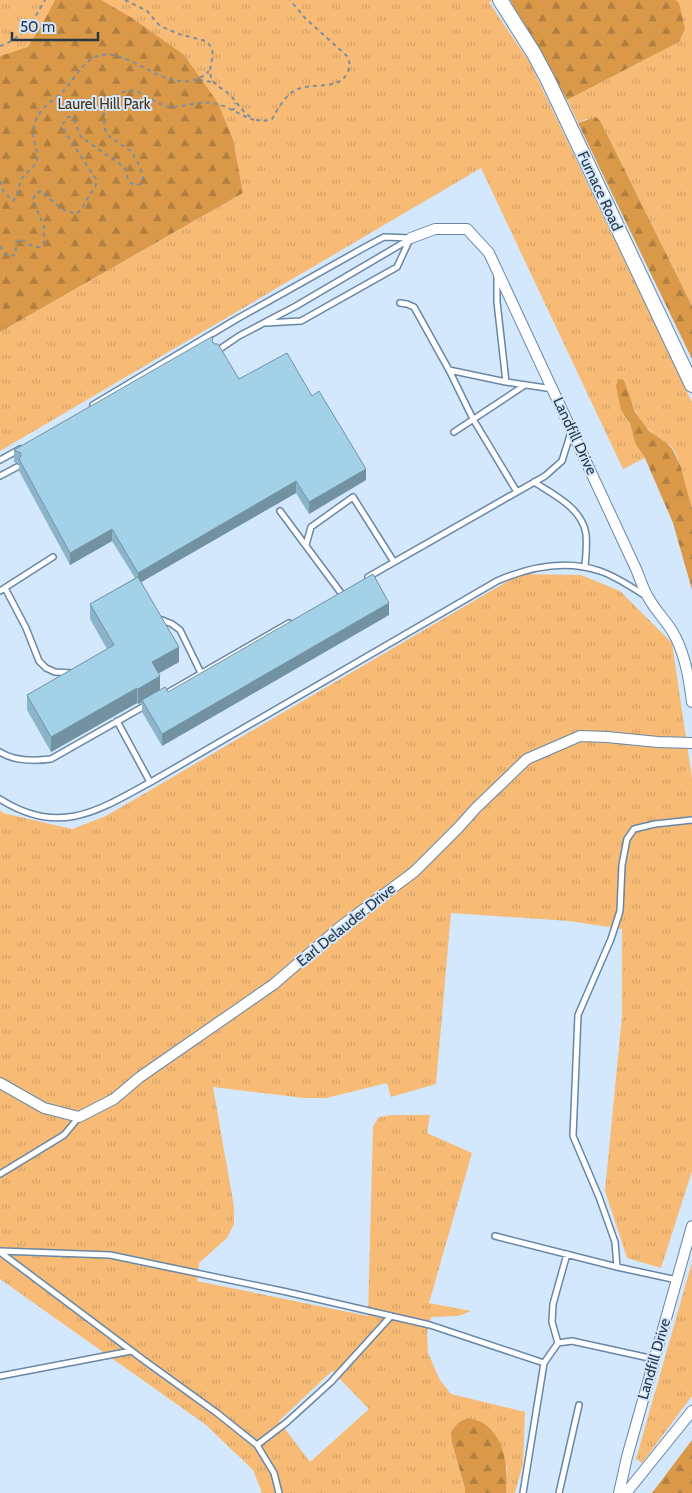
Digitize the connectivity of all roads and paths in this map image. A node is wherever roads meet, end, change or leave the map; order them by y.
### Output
1 (45, 0) edge
2 (125, 0) edge
3 (290, 0) edge
4 (500, 0) edge
5 (0, 46) edge
6 (210, 71) junction
7 (199, 80) junction
8 (213, 82) junction
9 (235, 103) junction
10 (231, 110) junction
11 (255, 120) junction
12 (0, 181) edge
13 (411, 238) junction
14 (0, 246) edge
15 (496, 269) junction
16 (400, 303) dead end
17 (263, 323) junction
18 (216, 352) edge
19 (449, 370) junction
20 (506, 382) junction
21 (526, 385) junction
22 (692, 385) edge
23 (553, 389) junction
24 (84, 410) edge
25 (473, 419) junction
26 (572, 430) junction
27 (454, 432) dead end
28 (25, 445) edge
29 (0, 460) edge
30 (17, 467) edge
31 (0, 476) edge
32 (534, 482) junction
33 (517, 492) junction
34 (280, 511) dead end
35 (306, 545) junction
36 (53, 558) dead end
37 (394, 562) junction
38 (585, 566) junction
39 (363, 580) edge
40 (348, 589) edge
41 (3, 590) edge
42 (341, 593) junction
43 (647, 597) junction
44 (332, 598) edge
45 (162, 620) edge
46 (291, 621) edge
47 (72, 673) edge
48 (200, 673) junction
49 (159, 697) edge
50 (150, 702) edge
51 (692, 702) edge
52 (117, 721) junction
53 (692, 743) edge
54 (0, 752) edge
55 (150, 782) junction
56 (0, 799) edge
57 (692, 820) edge
58 (0, 1083) edge
59 (79, 1117) junction
60 (0, 1174) edge
61 (692, 1226) edge
62 (495, 1236) dead end
63 (0, 1252) edge
64 (566, 1254) junction
65 (617, 1267) junction
66 (677, 1280) junction
67 (390, 1316) junction
68 (558, 1343) junction
69 (131, 1351) junction
70 (655, 1359) junction
71 (544, 1362) junction
72 (0, 1376) edge
73 (579, 1405) dead end
74 (692, 1410) edge
75 (257, 1445) junction
76 (279, 1493) edge
77 (523, 1493) edge
78 (559, 1493) edge
79 (619, 1493) edge
80 (626, 1493) edge

1 - 5 path
2 - 6 path
3 - 11 path
4 - 22 main road, Furnace Road
6 - 7 path
6 - 8 path
7 - 8 path
7 - 12 path
8 - 9 path
9 - 10 path
9 - 11 path
10 - 11 path
10 - 14 path
13 - 15 street, Landfill Drive
13 - 17 lane
13 - 17 lane
13 - 24 lane
15 - 20 lane
15 - 23 street, Landfill Drive
16 - 19 lane
17 - 18 lane
19 - 20 lane
19 - 25 lane
20 - 21 lane
21 - 23 lane
21 - 25 lane
23 - 26 street, Landfill Drive
25 - 27 lane
25 - 33 lane
26 - 32 lane
26 - 43 street, Landfill Drive
28 - 29 lane
30 - 31 lane
32 - 33 lane
32 - 38 lane
33 - 37 lane
34 - 35 lane
35 - 37 lane
35 - 42 lane
36 - 41 lane
37 - 39 lane
38 - 43 lane
38 - 55 lane
40 - 42 lane
41 - 47 lane
42 - 44 lane
43 - 51 street, Landfill Drive
45 - 48 lane
46 - 48 lane
48 - 49 lane
50 - 52 lane
52 - 54 lane
52 - 55 lane
53 - 59 street, Earl Delauder Drive
55 - 56 lane
57 - 65 lane
58 - 59 street
59 - 60 lane
61 - 66 street, Landfill Drive
62 - 64 lane
63 - 67 lane
63 - 69 lane
64 - 65 lane
64 - 68 lane
65 - 66 lane
66 - 70 street, Landfill Drive
67 - 71 lane
67 - 75 lane
68 - 70 lane
68 - 71 lane
69 - 72 lane
69 - 75 lane
70 - 79 street, Landfill Drive
71 - 77 lane
73 - 78 lane
74 - 80 street
75 - 76 lane

